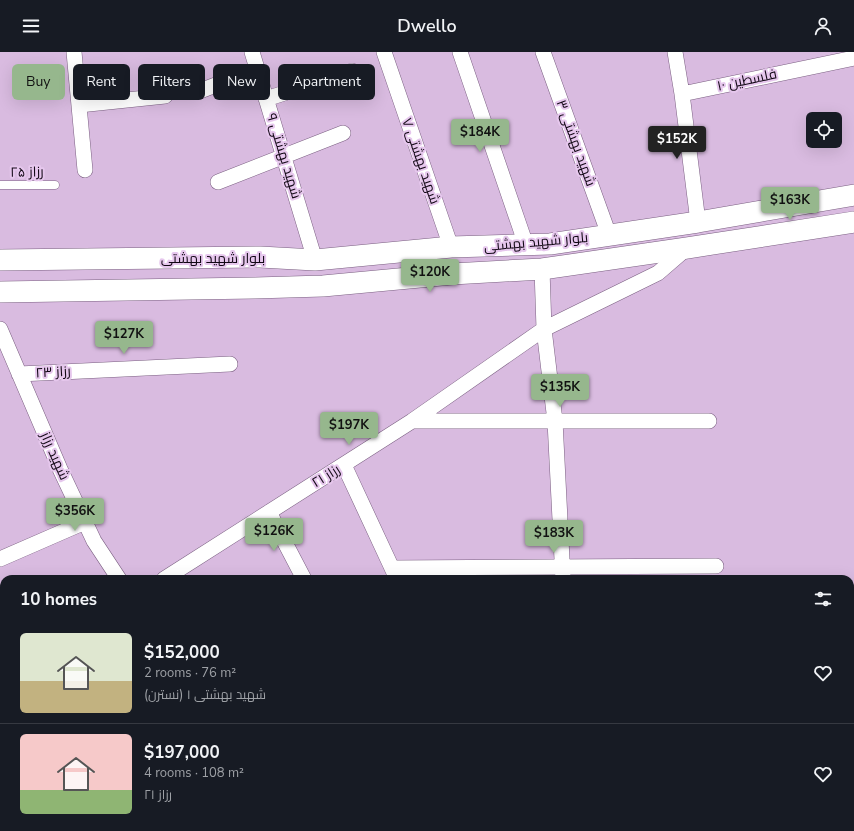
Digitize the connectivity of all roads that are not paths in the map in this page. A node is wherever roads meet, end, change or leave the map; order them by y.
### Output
1 (74, 52) edge
2 (252, 52) edge
3 (384, 52) edge
4 (460, 52) edge
5 (543, 52) edge
6 (674, 52) edge
7 (854, 58) edge
8 (256, 64) edge
9 (682, 94) junction
10 (138, 99) edge
11 (266, 100) edge
12 (79, 105) junction
13 (343, 133) dead end
14 (284, 157) junction
15 (85, 170) dead end
16 (218, 182) dead end
17 (0, 185) edge
18 (55, 185) dead end
19 (854, 195) edge
20 (766, 210) junction
21 (698, 222) junction
22 (854, 222) edge
23 (609, 235) junction
24 (768, 235) junction
25 (526, 245) junction
26 (451, 247) junction
27 (687, 248) junction
28 (0, 260) edge
29 (315, 260) junction
30 (542, 269) junction
31 (0, 292) edge
32 (0, 329) edge
33 (544, 329) junction
34 (230, 364) dead end
35 (19, 374) junction
36 (412, 421) junction
37 (555, 421) junction
38 (708, 421) dead end
39 (344, 465) junction
40 (269, 512) junction
41 (85, 522) junction
42 (0, 559) edge
43 (716, 566) dead end
44 (563, 573) edge
45 (395, 574) edge
46 (115, 575) edge
47 (170, 575) edge
48 (302, 575) edge

1 - 12 street
2 - 8 street, شهید بهشتی ۹
3 - 26 street, شهید بهشتی ۷
4 - 25 street
5 - 23 street, شهید بهشتی ۳
6 - 9 street
7 - 9 street, فلسطین ۱۰
9 - 21 street
10 - 12 street
11 - 14 street, شهید بهشتی ۹
12 - 15 street
13 - 14 street
14 - 16 street
14 - 29 street, شهید بهشتی ۹
17 - 18 lane, رزاز ۲۵
19 - 20 main road, بلوار شهید بهشتی
20 - 21 main road, بلوار شهید بهشتی
20 - 24 main road
21 - 23 main road, بلوار شهید بهشتی
22 - 24 main road, بلوار شهید بهشتی
23 - 25 main road, بلوار شهید بهشتی
24 - 27 main road, بلوار شهید بهشتی
25 - 26 main road, بلوار شهید بهشتی
26 - 29 main road, بلوار شهید بهشتی
27 - 30 main road, بلوار شهید بهشتی
27 - 33 street, رزاز ۲۱
28 - 29 main road, بلوار شهید بهشتی
30 - 31 main road, بلوار شهید بهشتی
30 - 33 street
32 - 35 street, شهید رزاز
33 - 36 street, رزاز ۲۱
33 - 37 street
34 - 35 street, رزاز ۲۳
35 - 41 street, شهید رزاز
36 - 37 street
36 - 39 street, رزاز ۲۱
37 - 38 street
37 - 44 street
39 - 40 street, رزاز ۲۱
39 - 45 street
40 - 47 street, رزاز ۲۱
40 - 48 street
41 - 42 street
41 - 46 street, شهید رزاز
43 - 44 street
44 - 45 street

